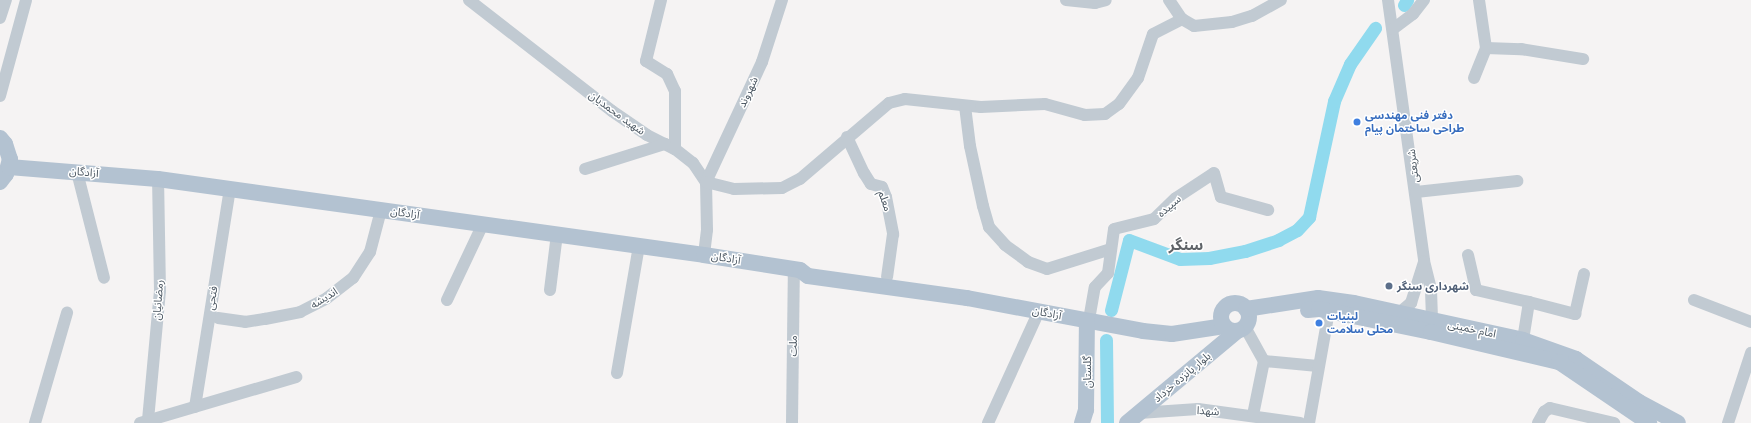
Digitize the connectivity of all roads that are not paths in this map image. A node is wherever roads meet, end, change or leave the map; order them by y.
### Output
1 (6, 0) edge
2 (26, 0) edge
3 (469, 0) edge
4 (661, 0) edge
5 (782, 0) edge
6 (1066, 0) edge
7 (1106, 0) edge
8 (1169, 0) edge
9 (1281, 0) edge
10 (1388, 0) edge
11 (1424, 0) edge
12 (1479, 0) edge
13 (0, 18) edge
14 (1182, 20) junction
15 (1393, 29) junction
16 (1486, 48) junction
17 (1583, 59) dead end
18 (1474, 78) dead end
19 (0, 96) edge
20 (965, 106) junction
21 (847, 137) junction
22 (0, 138) edge
23 (670, 146) junction
24 (9, 167) junction
25 (585, 169) dead end
26 (77, 172) junction
27 (158, 179) junction
28 (1517, 181) dead end
29 (0, 182) edge
30 (706, 182) junction
31 (230, 189) junction
32 (1416, 192) junction
33 (380, 210) junction
34 (1268, 210) dead end
35 (483, 224) junction
36 (557, 234) junction
37 (639, 246) junction
38 (1111, 249) junction
39 (704, 255) junction
40 (1468, 255) dead end
41 (1424, 261) junction
42 (797, 270) junction
43 (1584, 274) dead end
44 (887, 277) junction
45 (104, 278) dead end
46 (550, 290) dead end
47 (447, 300) dead end
48 (1694, 300) dead end
49 (1529, 302) junction
50 (1038, 311) junction
51 (1329, 311) junction
52 (67, 313) dead end
53 (1399, 314) junction
54 (218, 318) dead end
55 (1088, 318) junction
56 (1237, 321) junction
57 (1751, 322) edge
58 (1432, 326) junction
59 (1523, 340) junction
60 (1751, 353) edge
61 (1264, 361) junction
62 (1318, 366) junction
63 (618, 373) dead end
64 (296, 377) dead end
65 (195, 407) junction
66 (1635, 413) edge
67 (1253, 415) junction
68 (1133, 418) edge
69 (1272, 421) edge
70 (144, 422) edge
71 (35, 423) edge
72 (792, 423) edge
73 (988, 423) edge
74 (1082, 423) edge
75 (1300, 423) edge
76 (1309, 423) edge
77 (1538, 423) edge
78 (1614, 423) edge
79 (1649, 423) edge
80 (1678, 423) edge
81 (1728, 423) edge

1 - 13 street
2 - 19 street
3 - 23 street, شهید محمدیان
4 - 23 street
5 - 30 street, شهروند
6 - 7 street
8 - 14 street
9 - 14 street
10 - 15 street, شریعتی
11 - 15 street
12 - 16 street
14 - 20 street
15 - 32 street, شریعتی
16 - 17 street
16 - 18 street
20 - 21 street
20 - 38 street
21 - 30 street
21 - 44 street, معلم
22 - 24 main road
23 - 25 street
23 - 30 street, شهید محمدیان
24 - 26 main road, آزادگان
24 - 29 main road
26 - 27 main road, آزادگان
26 - 45 street
27 - 31 main road, آزادگان
27 - 70 street, رمضانیان
28 - 32 street
30 - 39 street
31 - 33 main road, آزادگان
31 - 65 street, فتحی
32 - 41 street, شریعتی
33 - 35 main road, آزادگان
33 - 54 street, اندیشه
34 - 38 street, سپیده
35 - 36 main road, آزادگان
35 - 47 street
36 - 37 main road, آزادگان
36 - 46 street
37 - 39 main road, آزادگان
37 - 63 street
38 - 55 street, سپیده
39 - 42 main road, آزادگان
40 - 49 street
41 - 53 street, شریعتی
41 - 58 street, شریعتی
42 - 44 main road, آزادگان
42 - 50 main road, آزادگان
42 - 72 street, ملت
43 - 49 street
44 - 55 main road, آزادگان
48 - 57 street
49 - 59 street
50 - 55 main road, آزادگان
50 - 73 street
51 - 56 main road, امام خمینی
51 - 58 main road, امام خمینی
51 - 62 street
52 - 71 street
53 - 56 main road, امام خمینی
53 - 58 main road, امام خمینی
55 - 56 main road, آزادگان
55 - 74 main road, گلستان
56 - 61 street
56 - 68 main road, بلوار پانزده خرداد
58 - 59 main road, امام خمینی
58 - 66 main road, امام خمینی
59 - 66 main road, امام خمینی
60 - 81 street
61 - 62 street
61 - 67 street
62 - 76 street
64 - 65 street
65 - 70 street
66 - 79 main road, امام خمینی
66 - 80 main road, امام خمینی
67 - 68 street, شهدا
67 - 69 street, شهدا
69 - 75 street, شهدا
77 - 78 street

